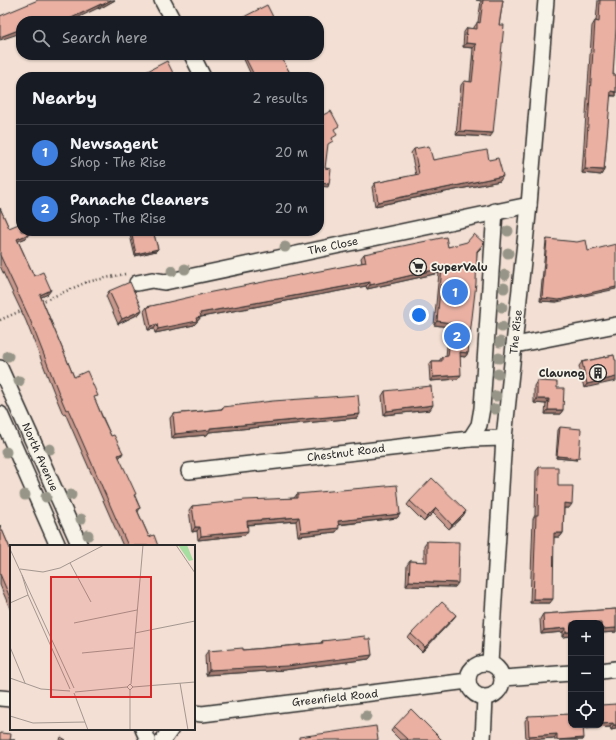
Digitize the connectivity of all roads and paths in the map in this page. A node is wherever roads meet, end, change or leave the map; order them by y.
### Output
1 (162, 0) edge
2 (546, 0) edge
3 (171, 16) edge
4 (194, 60) edge
5 (200, 72) edge
6 (529, 205) junction
7 (495, 211) junction
8 (135, 278) joint
9 (36, 304) edge
10 (29, 307) edge
11 (0, 320) edge
12 (616, 325) edge
13 (514, 345) junction
14 (0, 368) edge
15 (482, 408) junction
16 (0, 414) edge
17 (506, 418) junction
18 (504, 438) junction
19 (470, 439) junction
20 (189, 472) dead end
21 (58, 545) edge
22 (80, 545) edge
23 (490, 663) junction
24 (616, 669) edge
25 (604, 670) edge
26 (568, 673) edge
27 (503, 678) junction
28 (468, 681) junction
29 (0, 698) edge
30 (485, 698) junction
31 (10, 699) edge
32 (197, 715) edge
33 (143, 730) edge
34 (170, 730) edge
35 (148, 740) edge
36 (163, 740) edge
37 (483, 740) edge

1 - 3 street
2 - 6 street, The Rise
4 - 5 street
6 - 7 street, The Close
6 - 13 street, The Rise
7 - 8 street, The Close
7 - 15 street
8 - 9 path
10 - 11 path
12 - 13 street
13 - 17 street, The Rise
14 - 22 street, North Avenue
15 - 17 street
15 - 19 street
16 - 21 street, North Avenue
17 - 18 street, The Rise
18 - 19 street, Chestnut Road
18 - 23 street, The Rise
19 - 20 street, Chestnut Road
23 - 27 street
23 - 28 street
24 - 25 street
26 - 27 street
27 - 30 street
28 - 30 street
28 - 32 street, Greenfield Road
29 - 31 street
30 - 37 street
33 - 35 street
34 - 36 street

